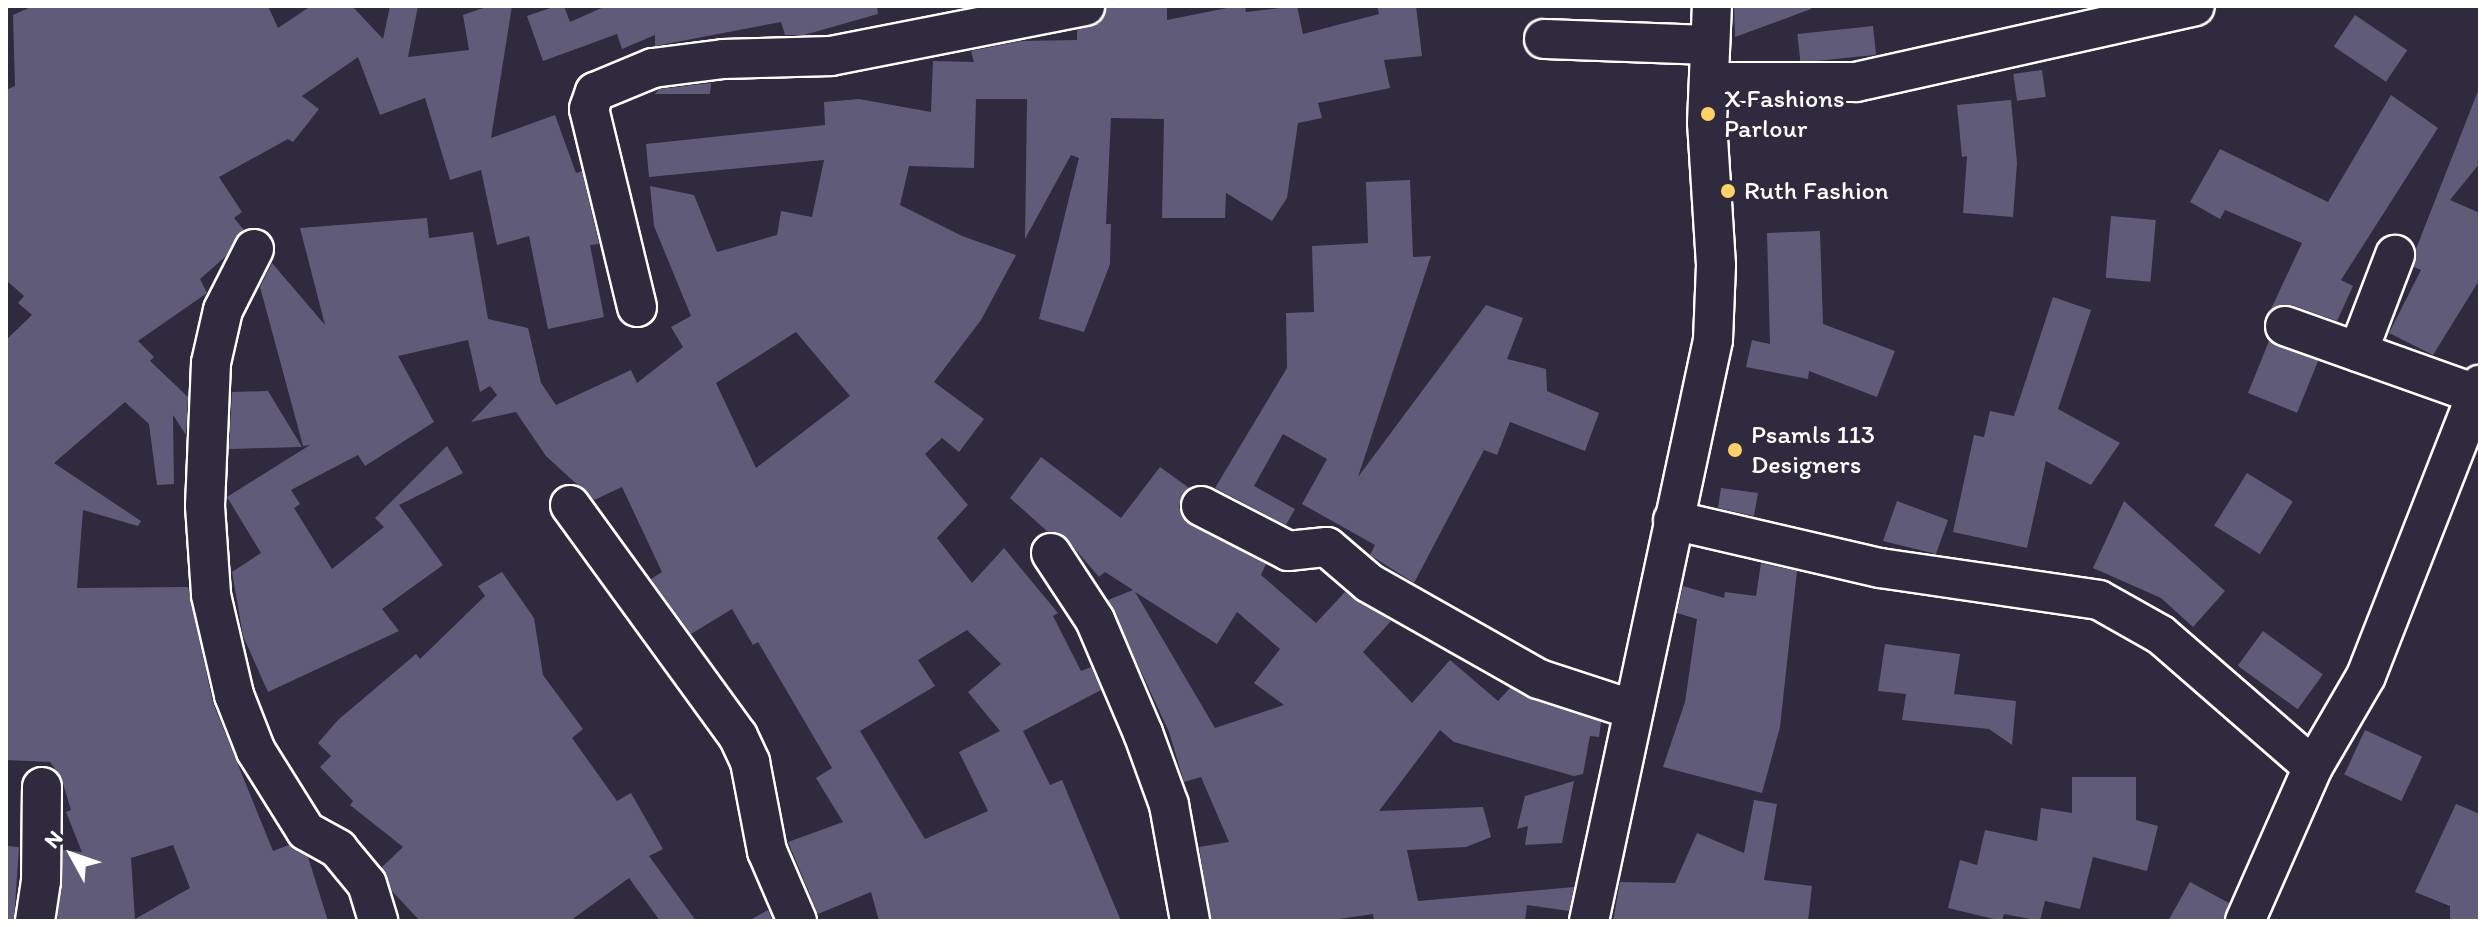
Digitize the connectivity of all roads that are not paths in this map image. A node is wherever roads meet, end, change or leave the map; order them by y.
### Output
1 (1085, 6) edge
2 (1712, 6) edge
3 (2195, 6) edge
4 (1544, 39) dead end
5 (1709, 63) junction
6 (254, 249) dead end
7 (2395, 255) dead end
8 (637, 307) dead end
9 (2285, 326) dead end
10 (2358, 352) junction
11 (2478, 390) edge
12 (570, 505) dead end
13 (1201, 506) dead end
14 (1673, 520) junction
15 (1051, 553) dead end
16 (1631, 709) junction
17 (2313, 767) junction
18 (42, 787) dead end
19 (35, 921) edge
20 (378, 921) edge
21 (797, 921) edge
22 (1190, 921) edge
23 (1589, 921) edge
24 (2245, 921) edge

1 - 8 street
2 - 5 street
3 - 5 street
4 - 5 street
5 - 14 street
6 - 20 street
7 - 10 street
9 - 10 street
10 - 11 street
11 - 17 street
12 - 21 street
13 - 16 street
14 - 16 street
14 - 17 street
15 - 22 street
16 - 23 street
17 - 24 street
18 - 19 street

